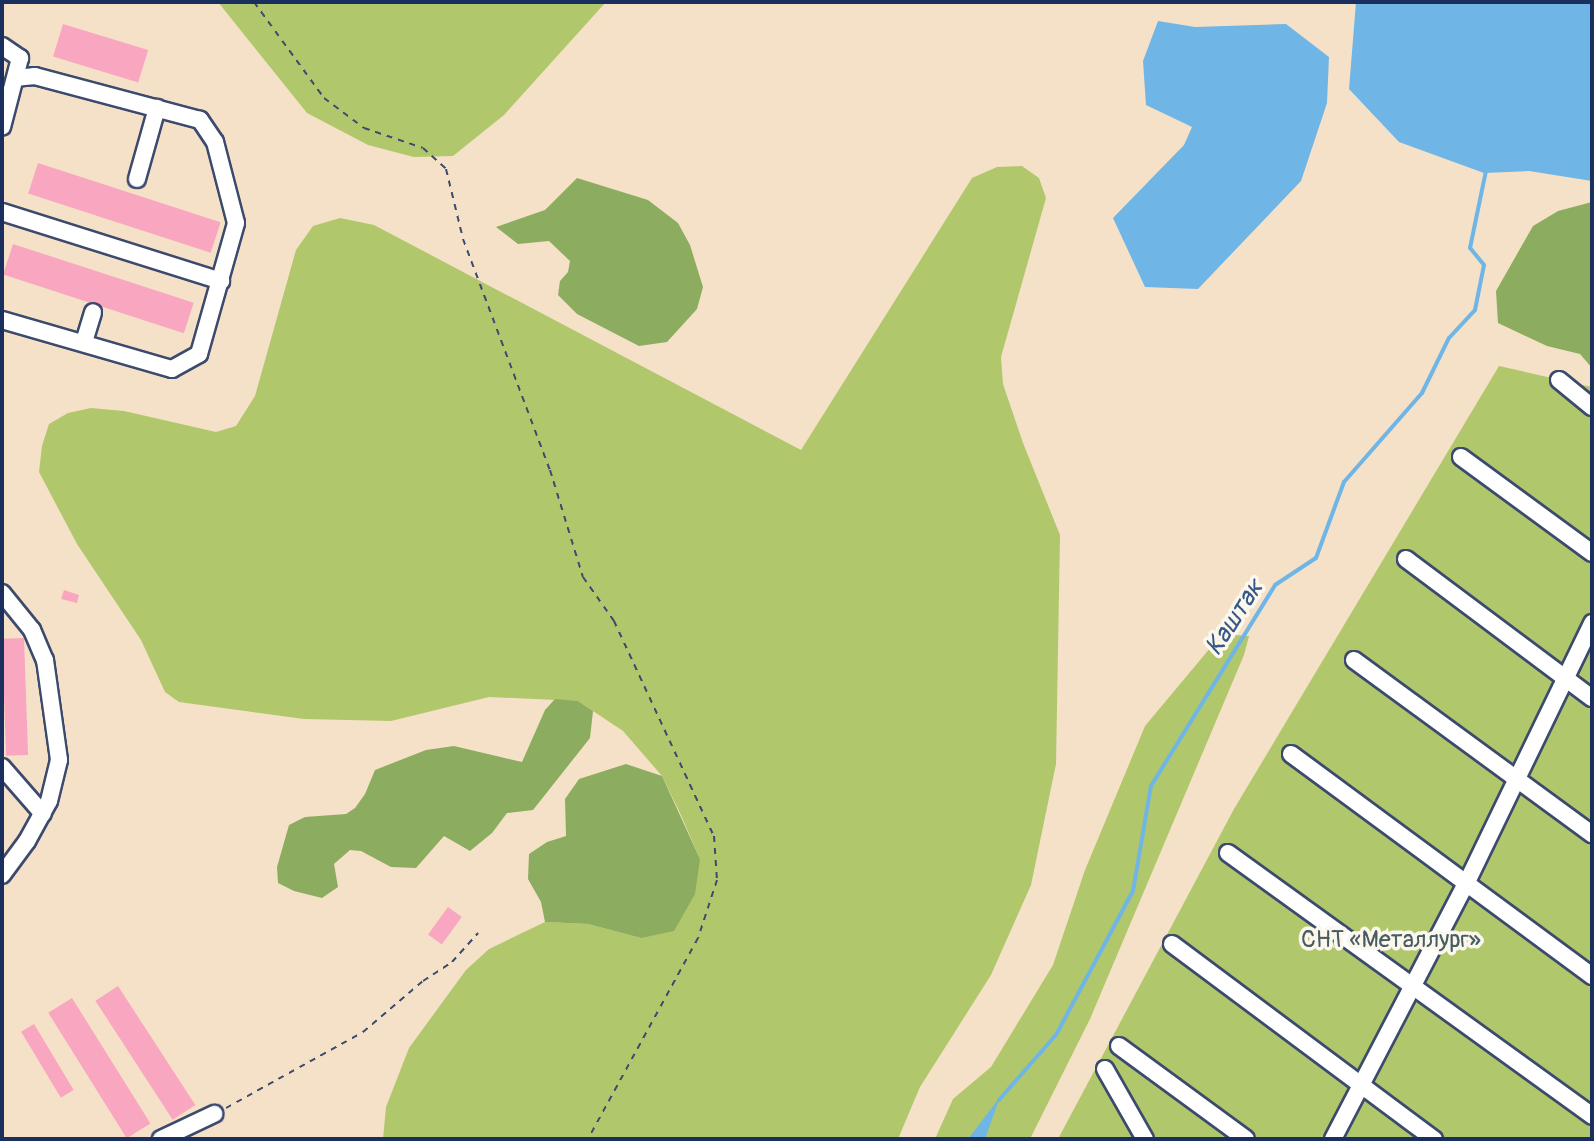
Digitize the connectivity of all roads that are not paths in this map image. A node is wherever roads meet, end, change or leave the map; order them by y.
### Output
1 (2, 46) edge
2 (17, 78) junction
3 (157, 108) junction
4 (2, 127) edge
5 (137, 179) dead end
6 (2, 212) edge
7 (221, 281) junction
8 (93, 312) dead end
9 (2, 320) edge
10 (84, 342) junction
11 (1559, 380) dead end
12 (1592, 407) edge
13 (1461, 457) dead end
14 (1592, 553) edge
15 (1406, 559) dead end
16 (2, 593) edge
17 (1592, 623) edge
18 (1354, 660) dead end
19 (1565, 678) junction
20 (1592, 698) edge
21 (1291, 754) dead end
22 (2, 767) edge
23 (1517, 778) junction
24 (43, 814) junction
25 (1592, 834) edge
26 (1228, 853) dead end
27 (2, 875) edge
28 (1467, 882) junction
29 (1172, 944) dead end
30 (1592, 976) edge
31 (1412, 986) junction
32 (1119, 1046) dead end
33 (1105, 1069) dead end
34 (1361, 1085) junction
35 (214, 1114) road end
36 (1592, 1116) edge
37 (161, 1139) edge
38 (1145, 1139) edge
39 (1246, 1139) edge
40 (1333, 1139) edge
41 (1434, 1139) edge

1 - 2 lane
2 - 3 lane
2 - 4 lane
3 - 5 lane
3 - 7 lane
6 - 7 lane
7 - 10 lane
8 - 10 lane
9 - 10 lane
11 - 12 lane
13 - 14 lane
15 - 19 lane
16 - 24 lane
17 - 19 lane
18 - 23 lane
19 - 20 lane
19 - 23 lane
21 - 28 lane
22 - 24 lane
23 - 25 lane
23 - 28 lane
24 - 27 lane
26 - 31 lane
28 - 30 lane
28 - 31 lane
29 - 34 lane
31 - 34 lane
31 - 36 lane
32 - 39 lane
33 - 38 lane
34 - 40 lane
34 - 41 lane
35 - 37 lane

